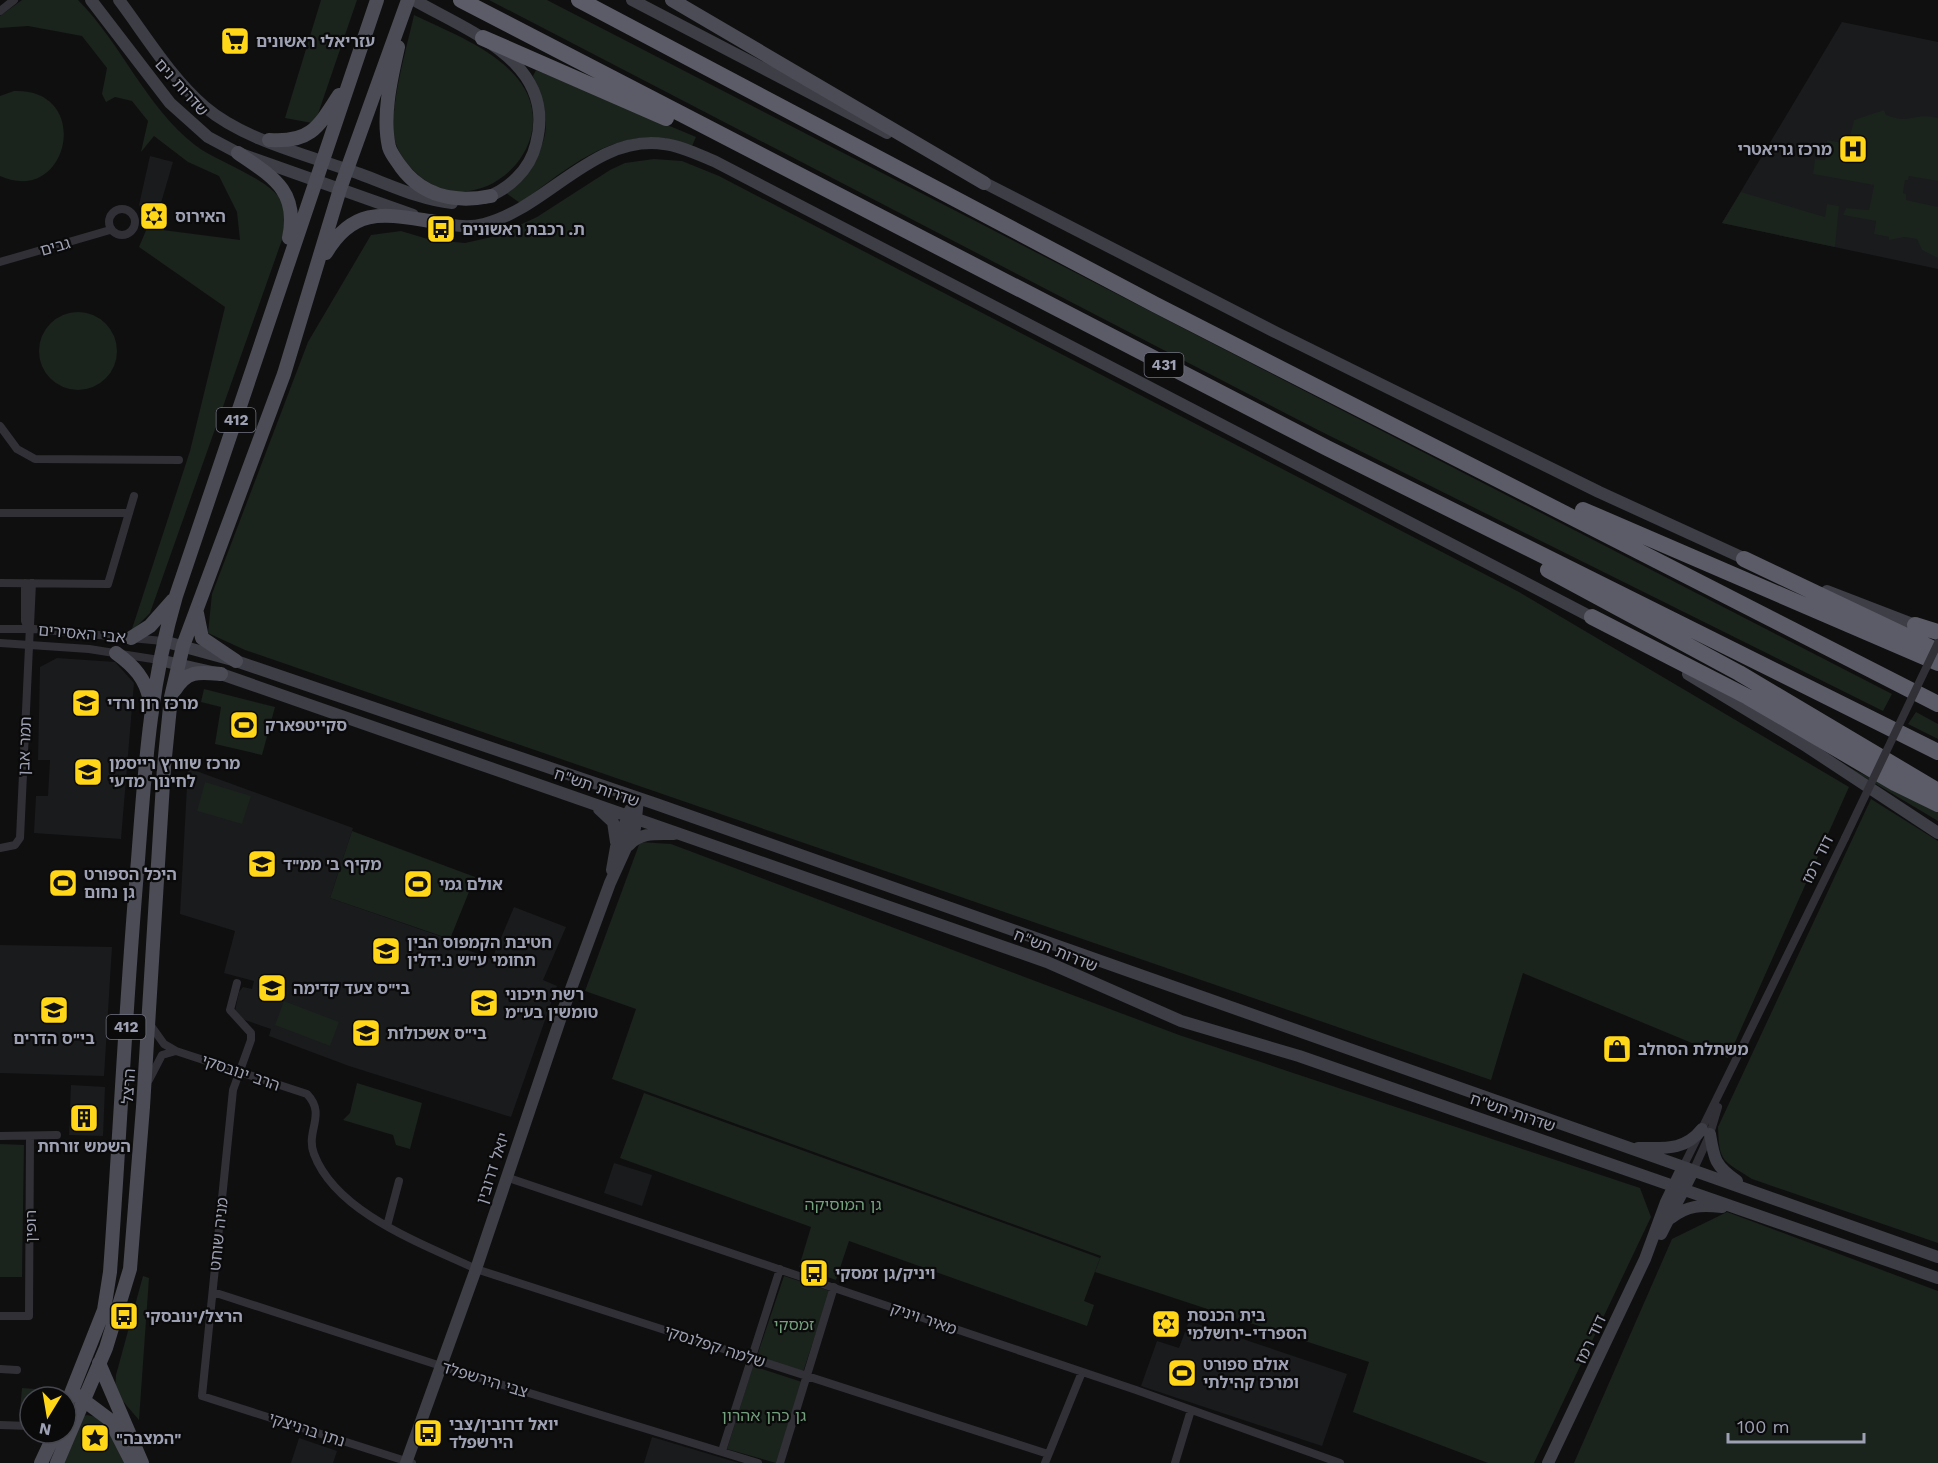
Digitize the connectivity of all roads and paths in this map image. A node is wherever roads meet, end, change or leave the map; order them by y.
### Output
1 (14, 0) edge
2 (119, 0) edge
3 (377, 0) edge
4 (410, 0) edge
5 (461, 0) edge
6 (579, 0) edge
7 (632, 0) edge
8 (672, 0) edge
9 (92, 1) edge
10 (0, 11) edge
11 (483, 38) junction
12 (357, 62) junction
13 (268, 140) junction
14 (238, 153) junction
15 (321, 160) junction
16 (778, 166) junction
17 (348, 170) junction
18 (315, 180) junction
19 (984, 183) junction
20 (340, 189) junction
21 (491, 196) junction
22 (437, 222) junction
23 (110, 230) dead end
24 (0, 262) edge
25 (310, 287) junction
26 (276, 299) junction
27 (0, 426) edge
28 (1418, 438) junction
29 (1327, 448) junction
30 (179, 460) dead end
31 (134, 496) dead end
32 (0, 513) edge
33 (129, 513) junction
34 (1744, 559) junction
35 (0, 583) edge
36 (28, 583) junction
37 (176, 596) junction
38 (197, 608) junction
39 (1592, 617) junction
40 (1915, 625) joint
41 (0, 629) edge
42 (28, 629) junction
43 (1938, 633) edge
44 (131, 638) junction
45 (163, 641) junction
46 (0, 643) edge
47 (1938, 643) edge
48 (27, 644) junction
49 (183, 646) junction
50 (1938, 651) edge
51 (116, 653) junction
52 (159, 660) junction
53 (236, 660) junction
54 (178, 663) junction
55 (1938, 663) edge
56 (220, 674) junction
57 (171, 697) junction
58 (1938, 704) edge
59 (151, 708) junction
60 (1938, 752) edge
61 (1938, 791) edge
62 (638, 799) junction
63 (588, 801) junction
64 (1938, 804) edge
65 (632, 817) junction
66 (1938, 832) edge
67 (681, 834) junction
68 (622, 846) junction
69 (0, 848) edge
70 (237, 982) dead end
71 (148, 1020) junction
72 (176, 1051) junction
73 (238, 1072) junction
74 (307, 1094) joint
75 (143, 1107) junction
76 (1706, 1131) junction
77 (57, 1135) dead end
78 (0, 1136) edge
79 (30, 1136) junction
80 (1630, 1148) junction
81 (1688, 1169) junction
82 (1637, 1173) junction
83 (506, 1177) junction
84 (399, 1181) dead end
85 (1679, 1187) junction
86 (1750, 1191) junction
87 (1666, 1202) junction
88 (1747, 1211) junction
89 (1669, 1219) junction
90 (387, 1226) junction
91 (1938, 1257) edge
92 (1645, 1259) junction
93 (476, 1269) junction
94 (780, 1269) junction
95 (1938, 1278) edge
96 (834, 1287) junction
97 (213, 1292) junction
98 (0, 1316) edge
99 (752, 1358) junction
100 (99, 1363) junction
101 (441, 1366) junction
102 (0, 1369) edge
103 (17, 1370) dead end
104 (1082, 1372) junction
105 (807, 1376) junction
106 (75, 1385) edge
107 (78, 1392) edge
108 (86, 1396) junction
109 (202, 1396) joint
110 (78, 1409) edge
111 (1191, 1410) junction
112 (125, 1422) junction
113 (0, 1425) edge
114 (18, 1426) edge
115 (1564, 1432) junction
116 (54, 1445) edge
117 (60, 1445) edge
118 (722, 1451) junction
119 (1046, 1458) edge
120 (408, 1462) edge
121 (41, 1463) edge
122 (57, 1463) edge
123 (132, 1463) edge
124 (142, 1463) edge
125 (758, 1463) edge
126 (780, 1463) edge
127 (1175, 1463) edge
128 (1340, 1463) edge
129 (1548, 1463) edge
130 (1553, 1463) edge

1 - 10 street
2 - 13 main road, שדרות נים
3 - 12 main road, 412
4 - 11 main road
4 - 17 main road, 412
4 - 21 main road
5 - 16 highway, 431
6 - 28 highway
7 - 19 main road
8 - 19 main road
9 - 14 main road, שדרות נים
11 - 16 highway
11 - 21 main road
12 - 13 main road
12 - 15 main road, 412
13 - 15 main road, שדרות נים
14 - 18 main road, שדרות נים
14 - 26 main road
15 - 17 main road, שדרות נים
15 - 18 main road, 412
16 - 29 highway, 431
17 - 20 main road, 412
17 - 21 main road, שדרות נים
18 - 20 main road, שדרות נים
18 - 26 main road, 412
19 - 34 main road
20 - 22 main road, שדרות נים
20 - 25 main road, 412
22 - 25 main road
22 - 39 main road, שדרות נים
23 - 24 street, גבים
25 - 38 main road, 412
26 - 37 main road, 412
27 - 30 street
28 - 55 highway
28 - 58 highway
29 - 60 highway, 431
29 - 61 highway
31 - 33 street
32 - 33 street
33 - 36 street
34 - 40 main road
34 - 50 highway
35 - 36 street
36 - 42 street, תמר אבן
37 - 44 main road
37 - 45 main road, 412
38 - 49 main road, 412
38 - 53 main road
39 - 64 highway
39 - 66 main road, שדרות נים
40 - 43 highway
41 - 42 street, אבי האסירים
42 - 44 street, אבי האסירים
42 - 48 street, תמר אבן
44 - 45 street, אבי האסירים
45 - 49 main road, שדרות תש"ח
45 - 52 main road, 412
46 - 48 street, אבי האסירים
47 - 76 street, דוד רמז, bridge
48 - 51 street, אבי האסירים
48 - 69 street, תמר אבן
49 - 53 main road, שדרות תש"ח
49 - 54 main road, 412
51 - 52 street, אבי האסירים
51 - 59 main road
52 - 54 main road, שדרות תש"ח
52 - 59 main road, הרצל / 412
53 - 62 main road, שדרות תש"ח
54 - 56 main road, שדרות תש"ח
54 - 57 main road, הרצל / 412
56 - 57 main road
56 - 63 main road, שדרות תש"ח
57 - 71 main road, הרצל / 412
59 - 106 main road, הרצל / 412
62 - 65 main road, יואל דרובין
62 - 80 main road, שדרות תש"ח
63 - 65 main road, שדרות תש"ח
63 - 68 main road
65 - 67 main road, שדרות תש"ח
65 - 68 main road, יואל דרובין
67 - 68 main road
67 - 82 main road, שדרות תש"ח
68 - 83 main road, יואל דרובין
70 - 73 street, מניה שוחט
71 - 72 street, הרב ינובסקי
71 - 75 main road, הרצל / 412
72 - 73 street, הרב ינובסקי
72 - 75 street
73 - 74 street, הרב ינובסקי
73 - 97 street, מניה שוחט
74 - 90 street, שלמה קפלנסקי
75 - 100 main road, הרצל / 412
76 - 80 main road
76 - 81 street, דוד רמז
76 - 86 main road
77 - 79 street
78 - 79 street
79 - 98 street, רופין
80 - 81 main road, שדרות תש"ח
81 - 85 main road, דוד רמז
81 - 86 main road, שדרות תש"ח
82 - 85 main road, שדרות תש"ח
82 - 87 main road
83 - 93 main road, יואל דרובין
83 - 94 street, מאיר ויניק
84 - 90 street
85 - 87 main road, דוד רמז
85 - 88 main road, שדרות תש"ח
85 - 89 main road, דוד רמז
86 - 91 main road, שדרות תש"ח
87 - 92 main road, דוד רמז
88 - 89 main road
88 - 95 main road, שדרות תש"ח
89 - 92 main road, דוד רמז
90 - 93 street, שלמה קפלנסקי
92 - 115 main road, דוד רמז
93 - 99 street, שלמה קפלנסקי
93 - 101 main road, יואל דרובין
94 - 96 street, מאיר ויניק
94 - 99 street
96 - 104 street, מאיר ויניק
96 - 105 street
97 - 101 street, צבי הירשפלד
97 - 109 street, מניה שוחט
99 - 105 street, שלמה קפלנסקי
99 - 118 street
100 - 108 main road, הרצל / 412
100 - 112 main road
101 - 118 street, צבי הירשפלד
101 - 120 main road, יואל דרובין
102 - 103 street
104 - 111 street, מאיר ויניק
104 - 119 street
105 - 119 street, שלמה קפלנסקי
105 - 126 street
107 - 108 main road
108 - 110 main road, הרצל / 412
108 - 112 main road
108 - 123 main road
109 - 120 street, נתן ברניצקי
111 - 127 street
111 - 128 street, מאיר ויניק
112 - 124 main road
113 - 114 street
115 - 129 main road, דוד רמז
115 - 130 main road, דוד רמז
116 - 121 main road, הרצל / 412
117 - 122 main road, הרצל / 412
118 - 125 street, צבי הירשפלד

